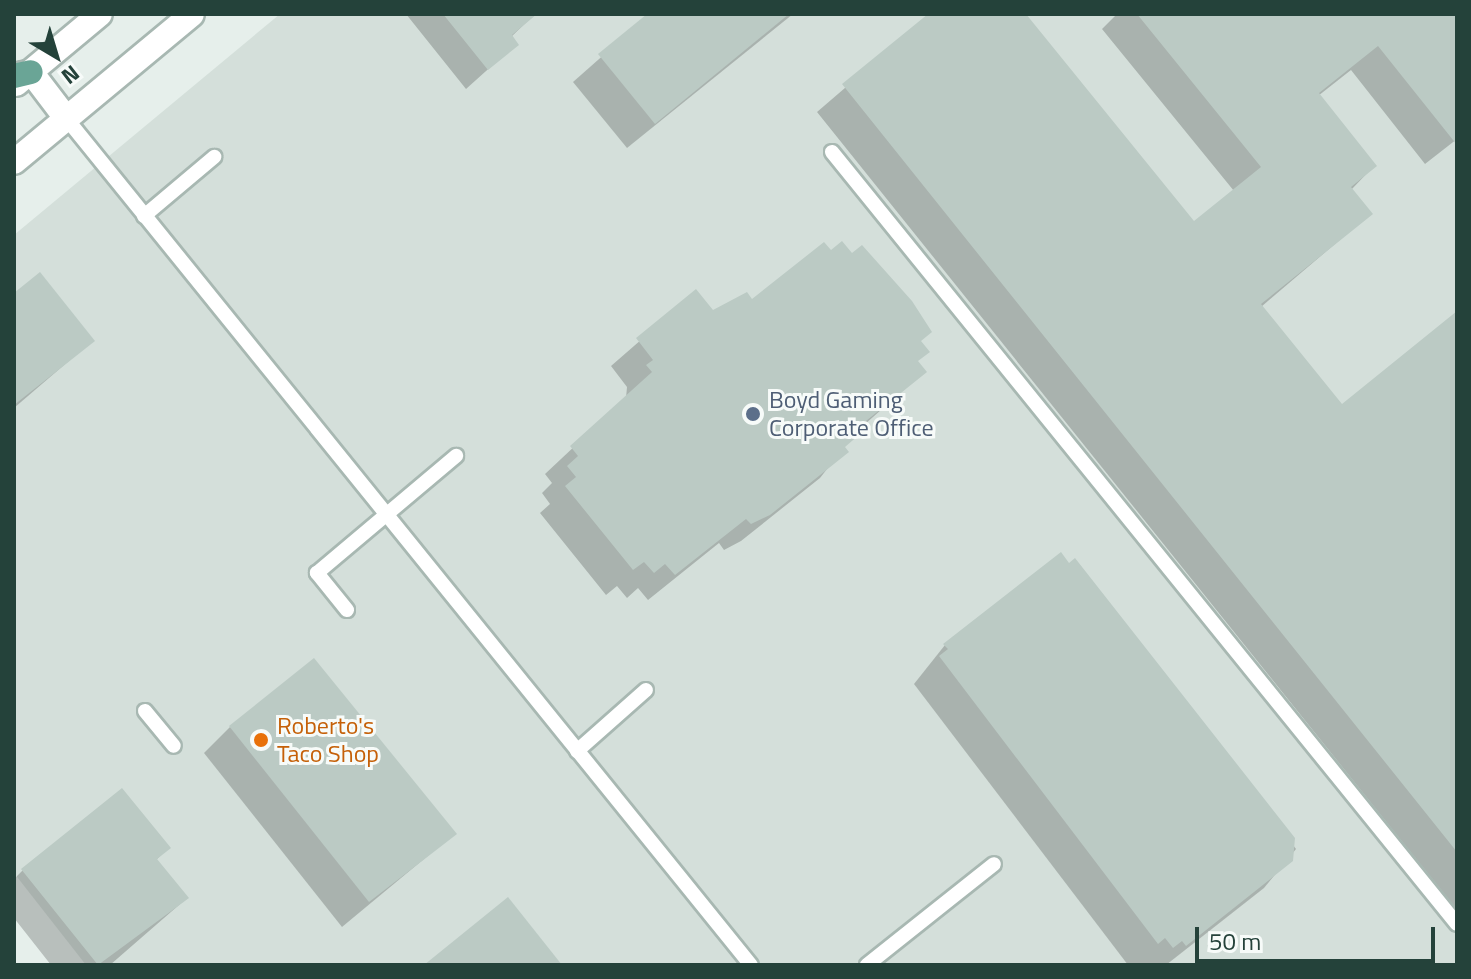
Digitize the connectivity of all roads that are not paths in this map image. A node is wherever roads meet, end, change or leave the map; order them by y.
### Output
1 (100, 14) edge
2 (192, 14) edge
3 (20, 78) edge
4 (66, 118) junction
5 (832, 152) dead end
6 (214, 157) dead end
7 (14, 162) edge
8 (144, 216) junction
9 (456, 456) dead end
10 (386, 515) junction
11 (347, 610) dead end
12 (646, 690) dead end
13 (145, 711) dead end
14 (174, 746) dead end
15 (577, 751) junction
16 (994, 864) dead end
17 (1457, 924) edge
18 (751, 965) edge
19 (867, 965) edge

1 - 3 main road
2 - 4 main road
3 - 4 main road
4 - 7 main road
4 - 8 lane
5 - 17 lane
6 - 8 lane
8 - 10 lane
9 - 10 lane
10 - 11 lane
10 - 15 lane
12 - 15 lane
13 - 14 lane
15 - 18 lane
16 - 19 lane

